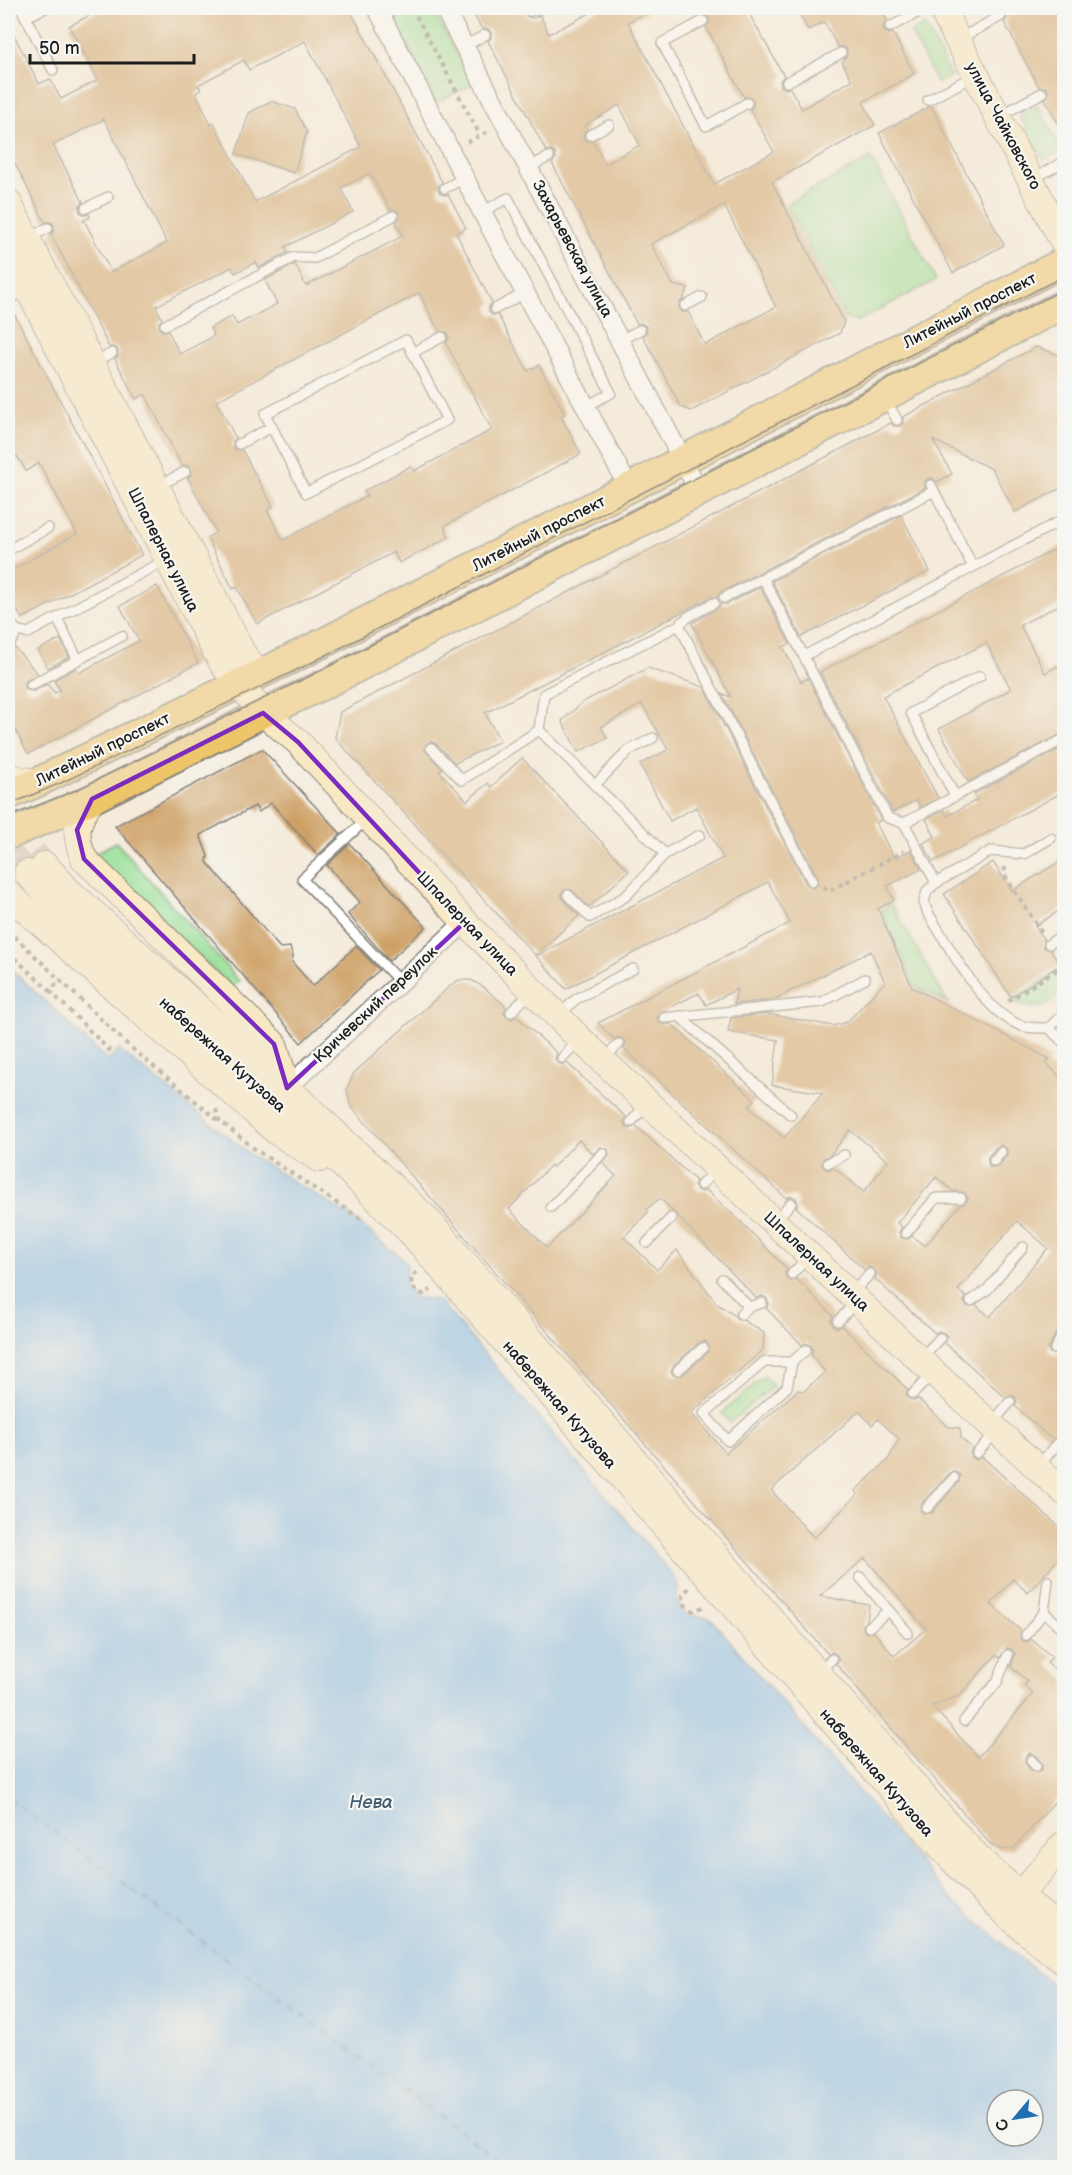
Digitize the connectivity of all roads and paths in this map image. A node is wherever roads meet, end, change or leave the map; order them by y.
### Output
1 (21, 8) edge
2 (45, 8) edge
3 (377, 8) edge
4 (412, 8) edge
5 (444, 8) edge
6 (541, 8) edge
7 (927, 8) edge
8 (941, 8) edge
9 (530, 11) dead end
10 (1001, 16) dead end
11 (26, 18) junction
12 (703, 21) dead end
13 (890, 27) dead end
14 (485, 35) dead end
15 (958, 40) junction
16 (465, 46) junction
17 (841, 53) dead end
18 (53, 70) dead end
19 (976, 75) junction
20 (787, 82) dead end
21 (1042, 93) dead end
22 (928, 100) dead end
23 (747, 103) dead end
24 (998, 117) junction
25 (609, 125) dead end
26 (496, 127) dead end
27 (480, 135) junction
28 (590, 135) dead end
29 (462, 145) dead end
30 (549, 157) dead end
31 (1065, 162) edge
32 (528, 167) junction
33 (465, 178) junction
34 (1031, 180) junction
35 (445, 188) dead end
36 (108, 197) dead end
37 (8, 202) edge
38 (86, 208) dead end
39 (482, 212) junction
40 (393, 216) dead end
41 (27, 239) edge
42 (1065, 244) edge
43 (1065, 262) edge
44 (525, 293) junction
45 (18, 295) edge
46 (702, 297) dead end
47 (1065, 304) edge
48 (685, 306) dead end
49 (495, 309) dead end
50 (165, 325) dead end
51 (640, 330) dead end
52 (442, 337) dead end
53 (620, 340) junction
54 (412, 352) junction
55 (585, 406) junction
56 (272, 427) junction
57 (239, 444) dead end
58 (683, 460) junction
59 (185, 472) dead end
60 (156, 487) junction
61 (629, 489) junction
62 (699, 491) junction
63 (1065, 519) edge
64 (48, 528) dead end
65 (8, 550) edge
66 (168, 559) junction
67 (973, 567) junction
68 (763, 578) junction
69 (724, 598) dead end
70 (714, 603) dead end
71 (57, 618) junction
72 (8, 622) edge
73 (679, 625) junction
74 (18, 631) junction
75 (122, 636) dead end
76 (10, 643) dead end
77 (804, 656) junction
78 (78, 660) junction
79 (980, 676) dead end
80 (248, 679) junction
81 (31, 685) dead end
82 (263, 713) junction
83 (539, 730) junction
84 (653, 738) dead end
85 (1065, 739) edge
86 (431, 748) dead end
87 (8, 775) edge
88 (38, 783) junction
89 (596, 785) junction
90 (8, 795) edge
91 (955, 796) junction
92 (92, 799) junction
93 (368, 818) junction
94 (904, 823) junction
95 (8, 835) edge
96 (700, 835) dead end
97 (1051, 838) dead end
98 (916, 846) junction
99 (1006, 853) junction
100 (665, 854) junction
101 (812, 881) joint
102 (936, 884) junction
103 (8, 894) tunnel mouth
104 (568, 895) dead end
105 (465, 922) junction
106 (8, 930) edge
107 (1065, 934) edge
108 (1049, 944) junction
109 (8, 952) edge
110 (633, 969) dead end
111 (865, 979) dead end
112 (60, 980) junction
113 (400, 982) junction
114 (50, 991) junction
115 (532, 991) junction
116 (994, 1010) junction
117 (512, 1012) dead end
118 (1065, 1012) edge
119 (679, 1016) junction
120 (557, 1017) junction
121 (664, 1018) dead end
122 (1049, 1028) junction
123 (580, 1040) junction
124 (1065, 1043) edge
125 (111, 1052) dead end
126 (562, 1058) dead end
127 (287, 1088) junction
128 (215, 1106) dead end
129 (791, 1114) dead end
130 (219, 1120) junction
131 (1001, 1152) dead end
132 (603, 1153) dead end
133 (844, 1155) dead end
134 (994, 1161) dead end
135 (828, 1162) dead end
136 (370, 1191) junction
137 (961, 1198) dead end
138 (791, 1203) dead end
139 (551, 1207) dead end
140 (671, 1218) dead end
141 (362, 1220) dead end
142 (774, 1222) junction
143 (906, 1233) dead end
144 (647, 1243) dead end
145 (1023, 1247) dead end
146 (415, 1273) dead end
147 (870, 1274) dead end
148 (722, 1280) dead end
149 (430, 1291) dead end
150 (854, 1298) junction
151 (971, 1301) dead end
152 (762, 1303) dead end
153 (749, 1307) junction
154 (741, 1314) dead end
155 (838, 1321) dead end
156 (1065, 1332) edge
157 (939, 1338) dead end
158 (703, 1348) dead end
159 (1055, 1349) dead end
160 (806, 1350) dead end
161 (792, 1362) junction
162 (927, 1366) junction
163 (678, 1370) dead end
164 (913, 1394) dead end
165 (1010, 1402) dead end
166 (994, 1427) junction
167 (1057, 1444) dead end
168 (977, 1453) dead end
169 (1037, 1467) junction
170 (954, 1478) dead end
171 (1065, 1492) edge
172 (927, 1508) dead end
173 (860, 1577) dead end
174 (1048, 1581) dead end
175 (695, 1594) dead end
176 (700, 1600) dead end
177 (888, 1611) junction
178 (1044, 1612) junction
179 (869, 1627) dead end
180 (1065, 1630) edge
181 (908, 1634) dead end
182 (1026, 1635) dead end
183 (1008, 1655) dead end
184 (964, 1721) dead end
185 (1065, 1844) edge
186 (1012, 1904) junction
187 (1065, 1934) edge
188 (1065, 1962) edge

1 - 11 lane
2 - 11 lane
3 - 33 street
4 - 27 path
5 - 16 street, Захарьевская улица
6 - 9 lane
7 - 13 lane
8 - 15 main road, улица Чайковского
10 - 15 lane
11 - 18 lane
12 - 23 lane
14 - 16 lane
15 - 19 main road, улица Чайковского
16 - 32 street, Захарьевская улица
17 - 20 lane
19 - 22 lane
19 - 24 main road, улица Чайковского
21 - 24 lane
24 - 34 main road, улица Чайковского
25 - 28 lane
26 - 27 path
27 - 29 path
30 - 32 lane
31 - 34 lane
32 - 53 street, Захарьевская улица
33 - 35 lane
33 - 39 street
34 - 42 main road, улица Чайковского
36 - 38 lane
37 - 41 main road, Шпалерная улица
39 - 44 street
39 - 55 lane
40 - 50 lane
41 - 45 main road, Шпалерная улица
41 - 60 main road, Шпалерная улица
43 - 58 main road, Литейный проспект
44 - 49 lane
44 - 55 street
45 - 66 main road, Шпалерная улица
46 - 48 lane
47 - 62 main road
51 - 53 lane
52 - 54 lane
53 - 58 street, Захарьевская улица
54 - 56 lane
54 - 56 lane
55 - 61 street
56 - 57 lane
58 - 61 main road, Литейный проспект
58 - 62 street, Захарьевская улица
59 - 60 lane
60 - 80 main road, Шпалерная улица
61 - 80 main road, Литейный проспект
62 - 82 main road
63 - 67 lane
64 - 65 lane
66 - 71 lane
66 - 80 main road, Шпалерная улица
67 - 68 lane
67 - 77 lane
68 - 69 lane
68 - 77 lane
70 - 73 lane
71 - 74 lane
71 - 78 lane
72 - 74 lane
73 - 83 lane
73 - 101 lane
74 - 76 lane
75 - 78 lane
77 - 94 lane
78 - 81 lane
79 - 91 lane
80 - 82 main road, Шпалерная улица
80 - 88 main road, Литейный проспект
82 - 92 main road
82 - 93 main road, Шпалерная улица
83 - 86 lane
83 - 89 lane
84 - 89 lane
85 - 91 lane
87 - 88 main road
88 - 90 main road, Литейный проспект
89 - 100 lane
91 - 94 lane
92 - 95 main road
92 - 127 main road
93 - 105 main road, Шпалерная улица
93 - 113 lane
94 - 98 lane
96 - 100 lane
97 - 99 lane
98 - 101 path
98 - 102 lane
99 - 102 lane
99 - 108 path
100 - 104 lane
102 - 116 lane
103 - 136 main road
105 - 113 street, Кричевский переулок
105 - 115 main road, Шпалерная улица
106 - 112 path
107 - 108 lane
108 - 116 path
109 - 114 path
110 - 120 lane
111 - 119 lane
112 - 114 path
112 - 130 path
113 - 127 street, Кричевский переулок
114 - 125 path
115 - 117 lane
115 - 120 main road, Шпалерная улица
116 - 122 lane
118 - 122 lane
119 - 121 lane
119 - 129 lane
120 - 123 main road, Шпалерная улица
122 - 124 lane
123 - 126 lane
123 - 142 main road, Шпалерная улица
127 - 136 main road, набережная Кутузова
127 - 186 main road, набережная Кутузова
128 - 130 path
130 - 141 path
131 - 134 lane
132 - 139 lane
133 - 135 lane
136 - 186 main road, набережная Кутузова
137 - 143 lane
138 - 142 lane
140 - 144 lane
142 - 150 main road, Шпалерная улица
145 - 151 lane
146 - 149 path
147 - 150 lane
148 - 153 lane
150 - 155 lane
150 - 162 main road, Шпалерная улица
152 - 153 lane
153 - 154 lane
156 - 159 lane
157 - 162 lane
158 - 163 lane
160 - 161 lane
161 - 161 lane
162 - 164 lane
162 - 166 main road, Шпалерная улица
165 - 166 lane
166 - 168 lane
166 - 169 main road, Шпалерная улица
167 - 169 lane
169 - 171 main road, Шпалерная улица
170 - 172 lane
173 - 177 lane
174 - 178 lane
175 - 176 path
177 - 179 lane
177 - 181 lane
178 - 180 lane
178 - 182 lane
183 - 184 lane
185 - 186 main road
186 - 187 main road, набережная Кутузова
186 - 188 main road, набережная Кутузова

